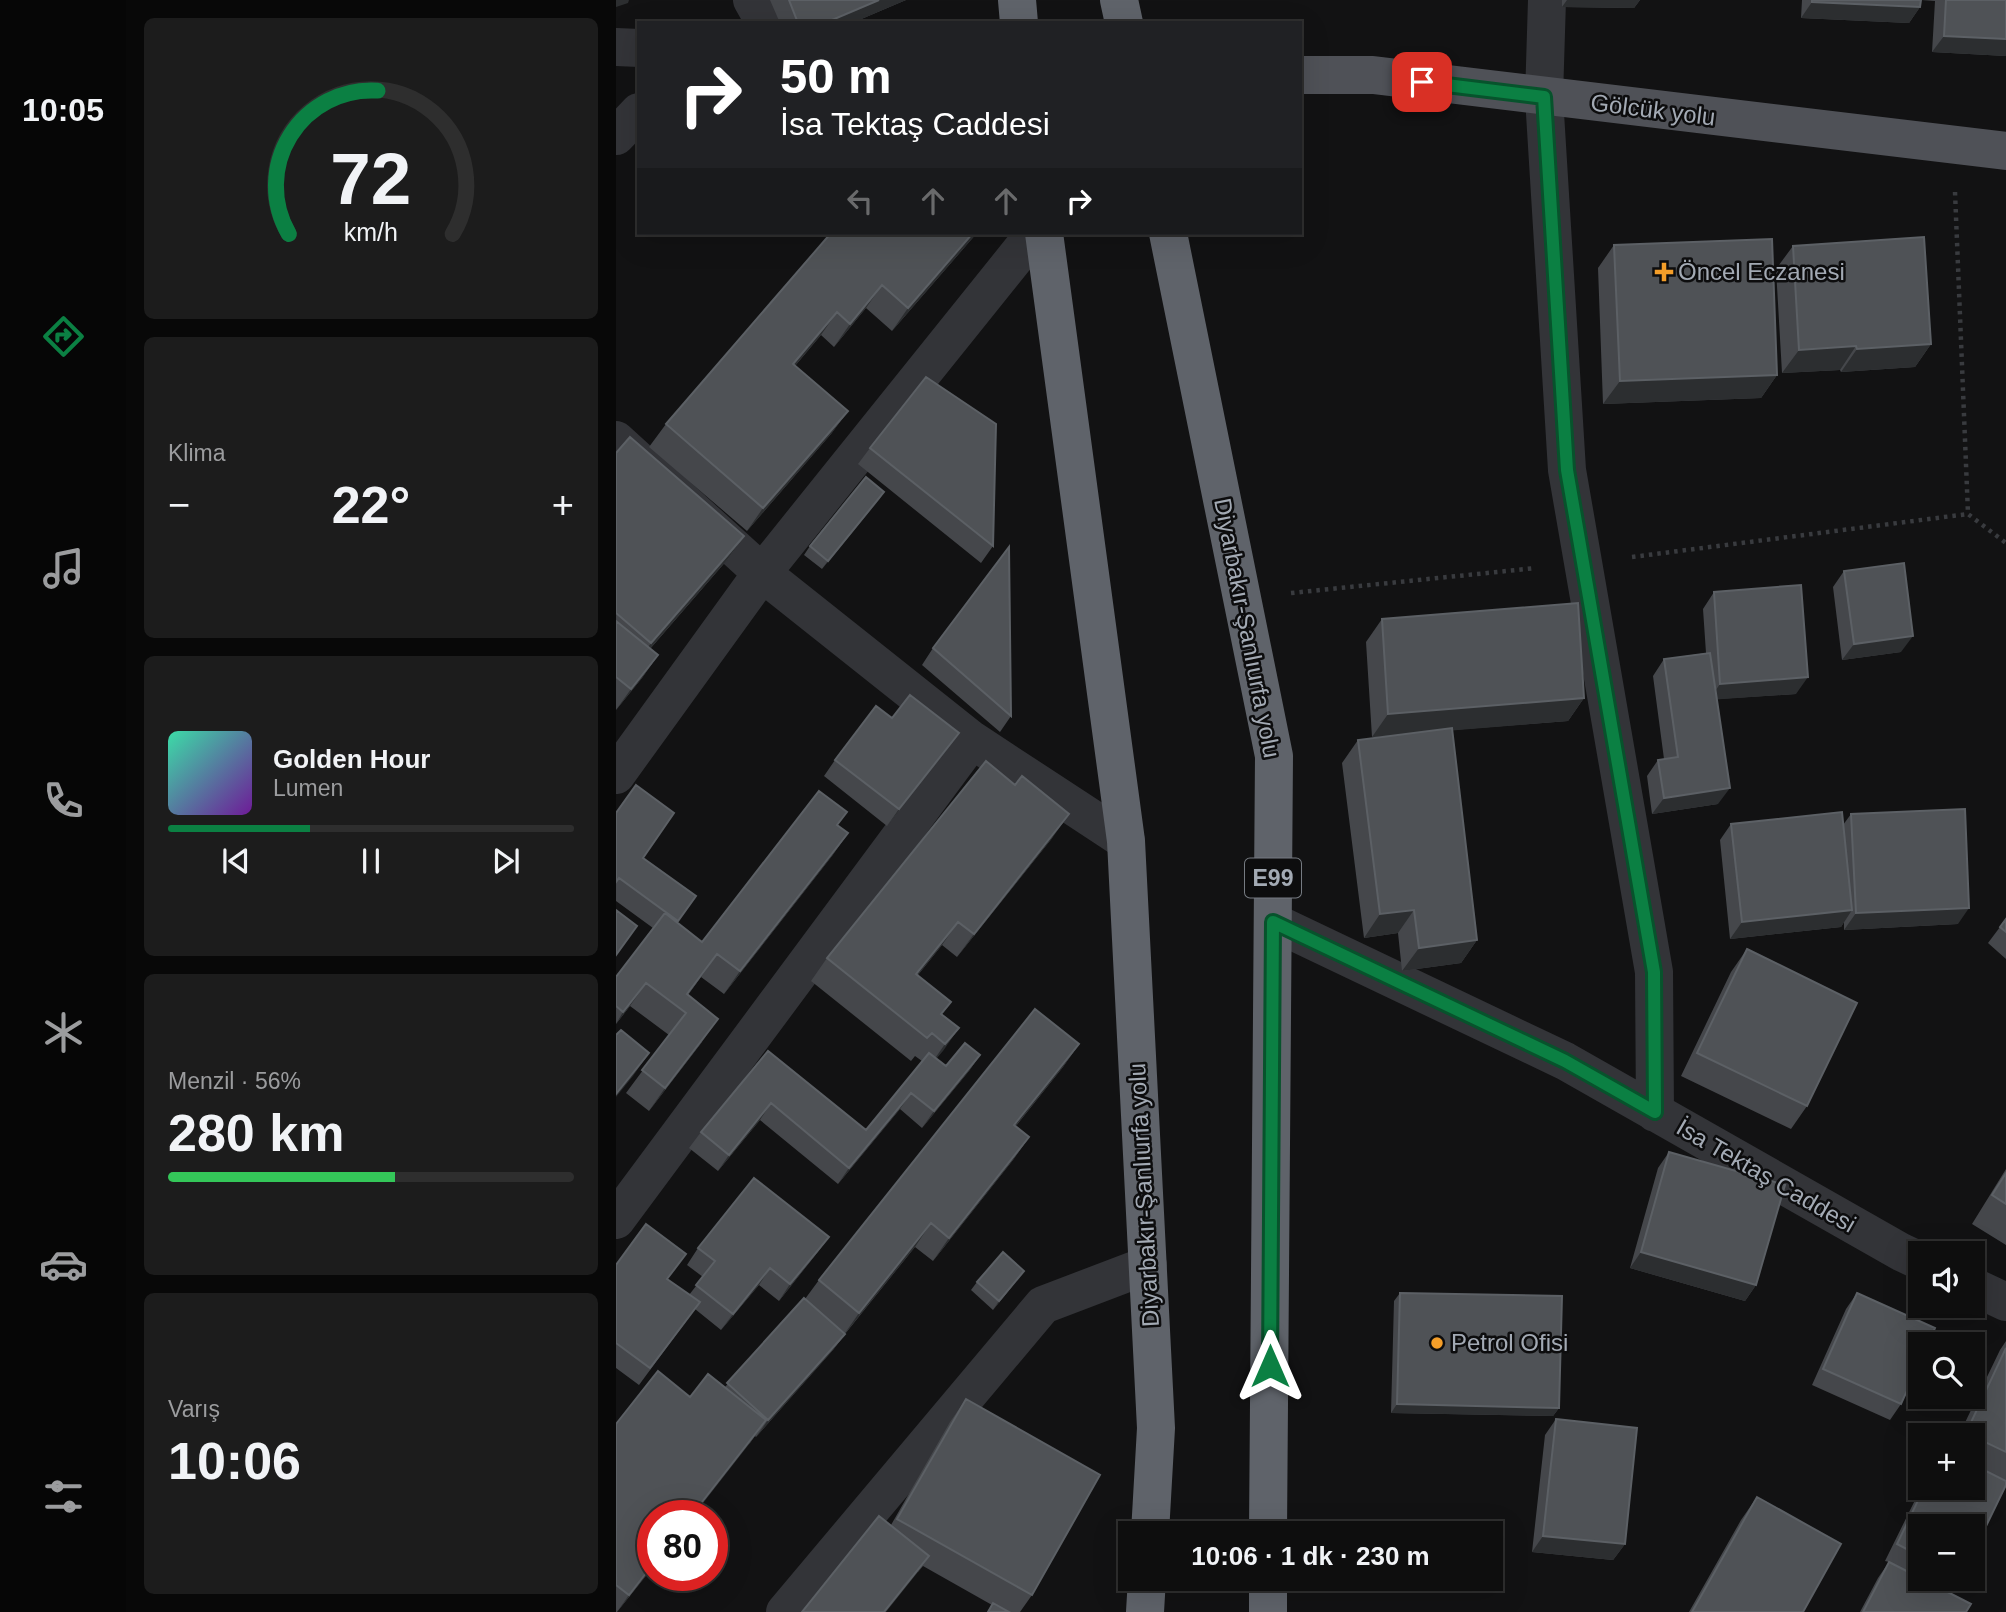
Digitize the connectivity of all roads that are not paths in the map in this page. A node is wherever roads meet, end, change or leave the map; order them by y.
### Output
1 (752, 0) edge
2 (1017, 0) edge
3 (1119, 0) edge
4 (1547, 0) edge
5 (764, 21) edge
6 (1019, 21) edge
7 (1124, 21) edge
8 (616, 47) edge
9 (637, 48) edge
10 (1302, 75) edge
11 (1544, 97) junction
12 (637, 114) edge
13 (616, 136) edge
14 (2006, 151) edge
15 (1033, 235) edge
16 (1044, 235) edge
17 (1168, 235) edge
18 (616, 440) edge
19 (762, 573) junction
20 (972, 740) junction
21 (616, 775) edge
22 (1126, 841) junction
23 (1273, 922) junction
24 (1655, 1112) junction
25 (616, 1220) edge
26 (1908, 1256) edge
27 (1148, 1265) junction
28 (1985, 1292) edge
29 (2006, 1302) edge
30 (1151, 1521) edge
31 (1268, 1521) edge
32 (1146, 1591) edge
33 (1268, 1591) edge
34 (785, 1612) edge
35 (1145, 1612) edge
36 (1268, 1612) edge

1 - 5 street
2 - 6 highway
3 - 7 highway
4 - 11 street
8 - 9 street
10 - 11 main road, Gölcük yolu
11 - 14 main road, Gölcük yolu
11 - 24 street
12 - 13 street
15 - 19 street
16 - 22 highway, Diyarbakır-Şanlıurfa yolu
17 - 23 highway, Diyarbakır-Şanlıurfa yolu / E99
18 - 19 street
19 - 20 street
19 - 21 street
20 - 22 street
20 - 25 street
22 - 27 highway, Diyarbakır-Şanlıurfa yolu
23 - 24 street, İsa Tektaş Caddesi
23 - 31 highway, Diyarbakır-Şanlıurfa yolu / E99
24 - 26 street, İsa Tektaş Caddesi
27 - 30 highway, Diyarbakır-Şanlıurfa yolu
27 - 34 street
28 - 29 street
32 - 35 highway
33 - 36 highway

